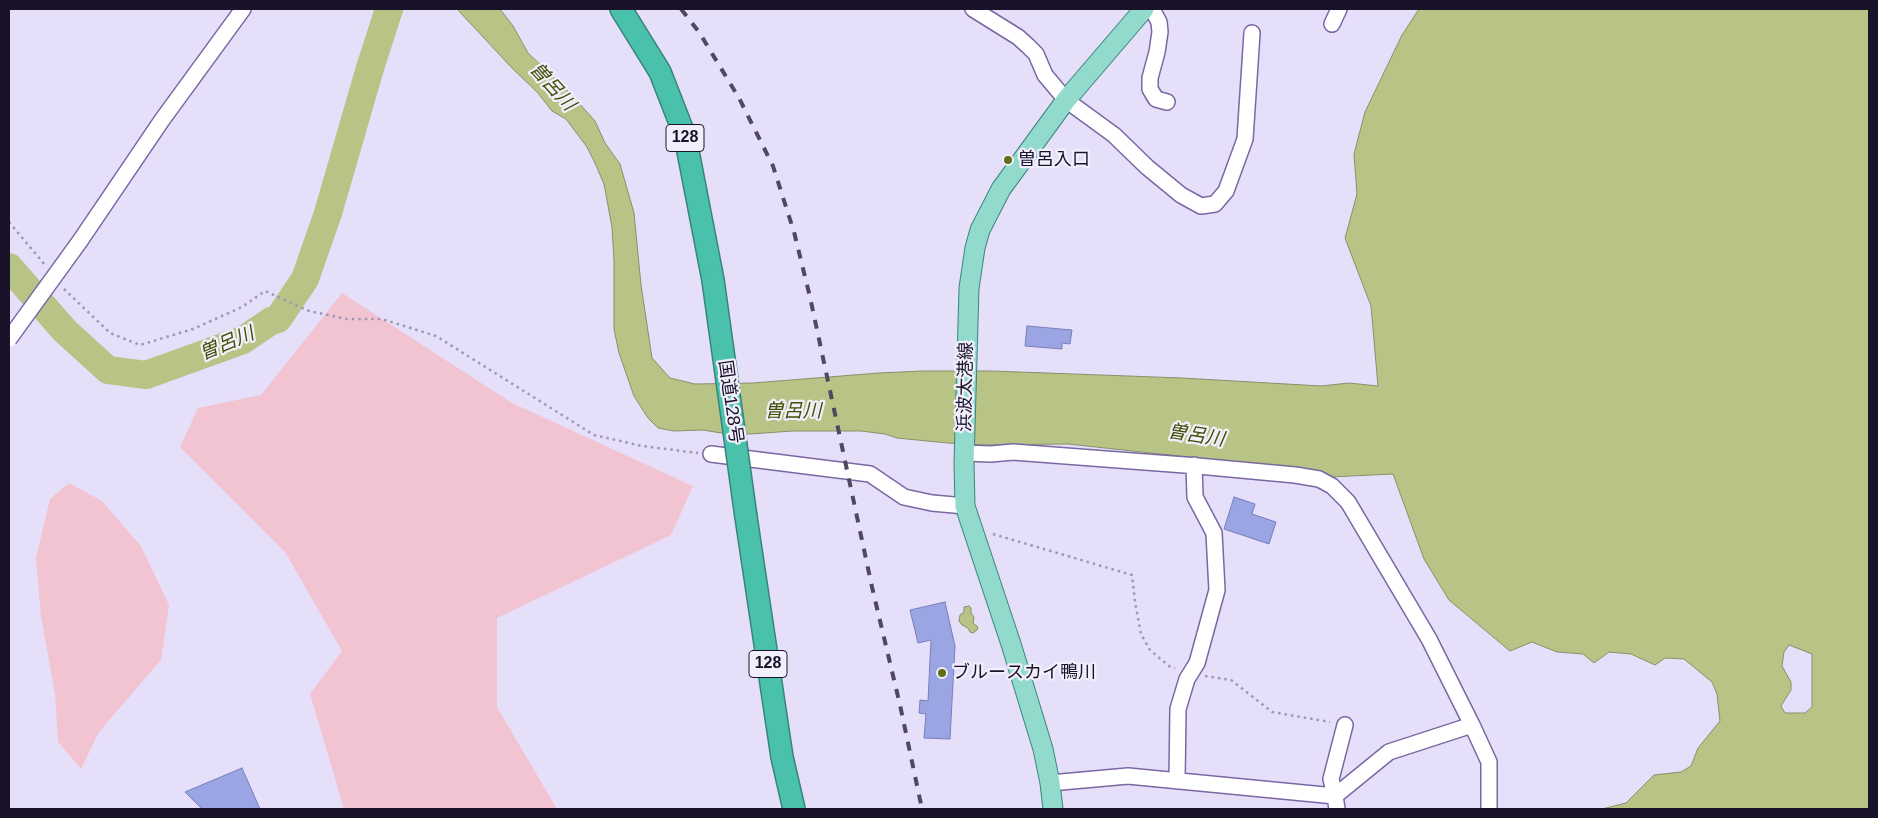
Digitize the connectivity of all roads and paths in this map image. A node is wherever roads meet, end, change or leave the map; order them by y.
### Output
1 (243, 9) edge
2 (621, 9) edge
3 (973, 9) edge
4 (1144, 9) edge
5 (1152, 9) edge
6 (1339, 9) edge
7 (1332, 24) dead end
8 (1252, 33) dead end
9 (1066, 100) junction
10 (1167, 102) dead end
11 (9, 222) edge
12 (46, 266) dead end
13 (63, 288) dead end
14 (9, 339) edge
15 (965, 449) junction
16 (711, 454) joint
17 (1194, 465) junction
18 (965, 506) junction
19 (972, 528) junction
20 (1191, 673) junction
21 (1345, 725) joint
22 (1472, 725) junction
23 (1177, 781) junction
24 (1050, 783) junction
25 (1336, 803) edge
26 (794, 809) edge
27 (1053, 809) edge
28 (1489, 809) edge

1 - 14 street, bridge
2 - 26 highway, 国道128号 / 128, bridge
3 - 9 street
4 - 9 main road, 浜波太港線
5 - 10 street
6 - 7 street
8 - 9 street
9 - 15 main road, 浜波太港線
11 - 12 path
13 - 16 path
15 - 17 street
15 - 18 main road, 浜波太港線
16 - 18 street
17 - 20 street
17 - 22 street
18 - 19 main road, 浜波太港線
19 - 20 path
19 - 24 main road, 浜波太港線
20 - 21 path
20 - 23 street
21 - 25 street
22 - 25 street
22 - 28 street
23 - 24 street
23 - 25 street
24 - 27 main road, 浜波太港線

